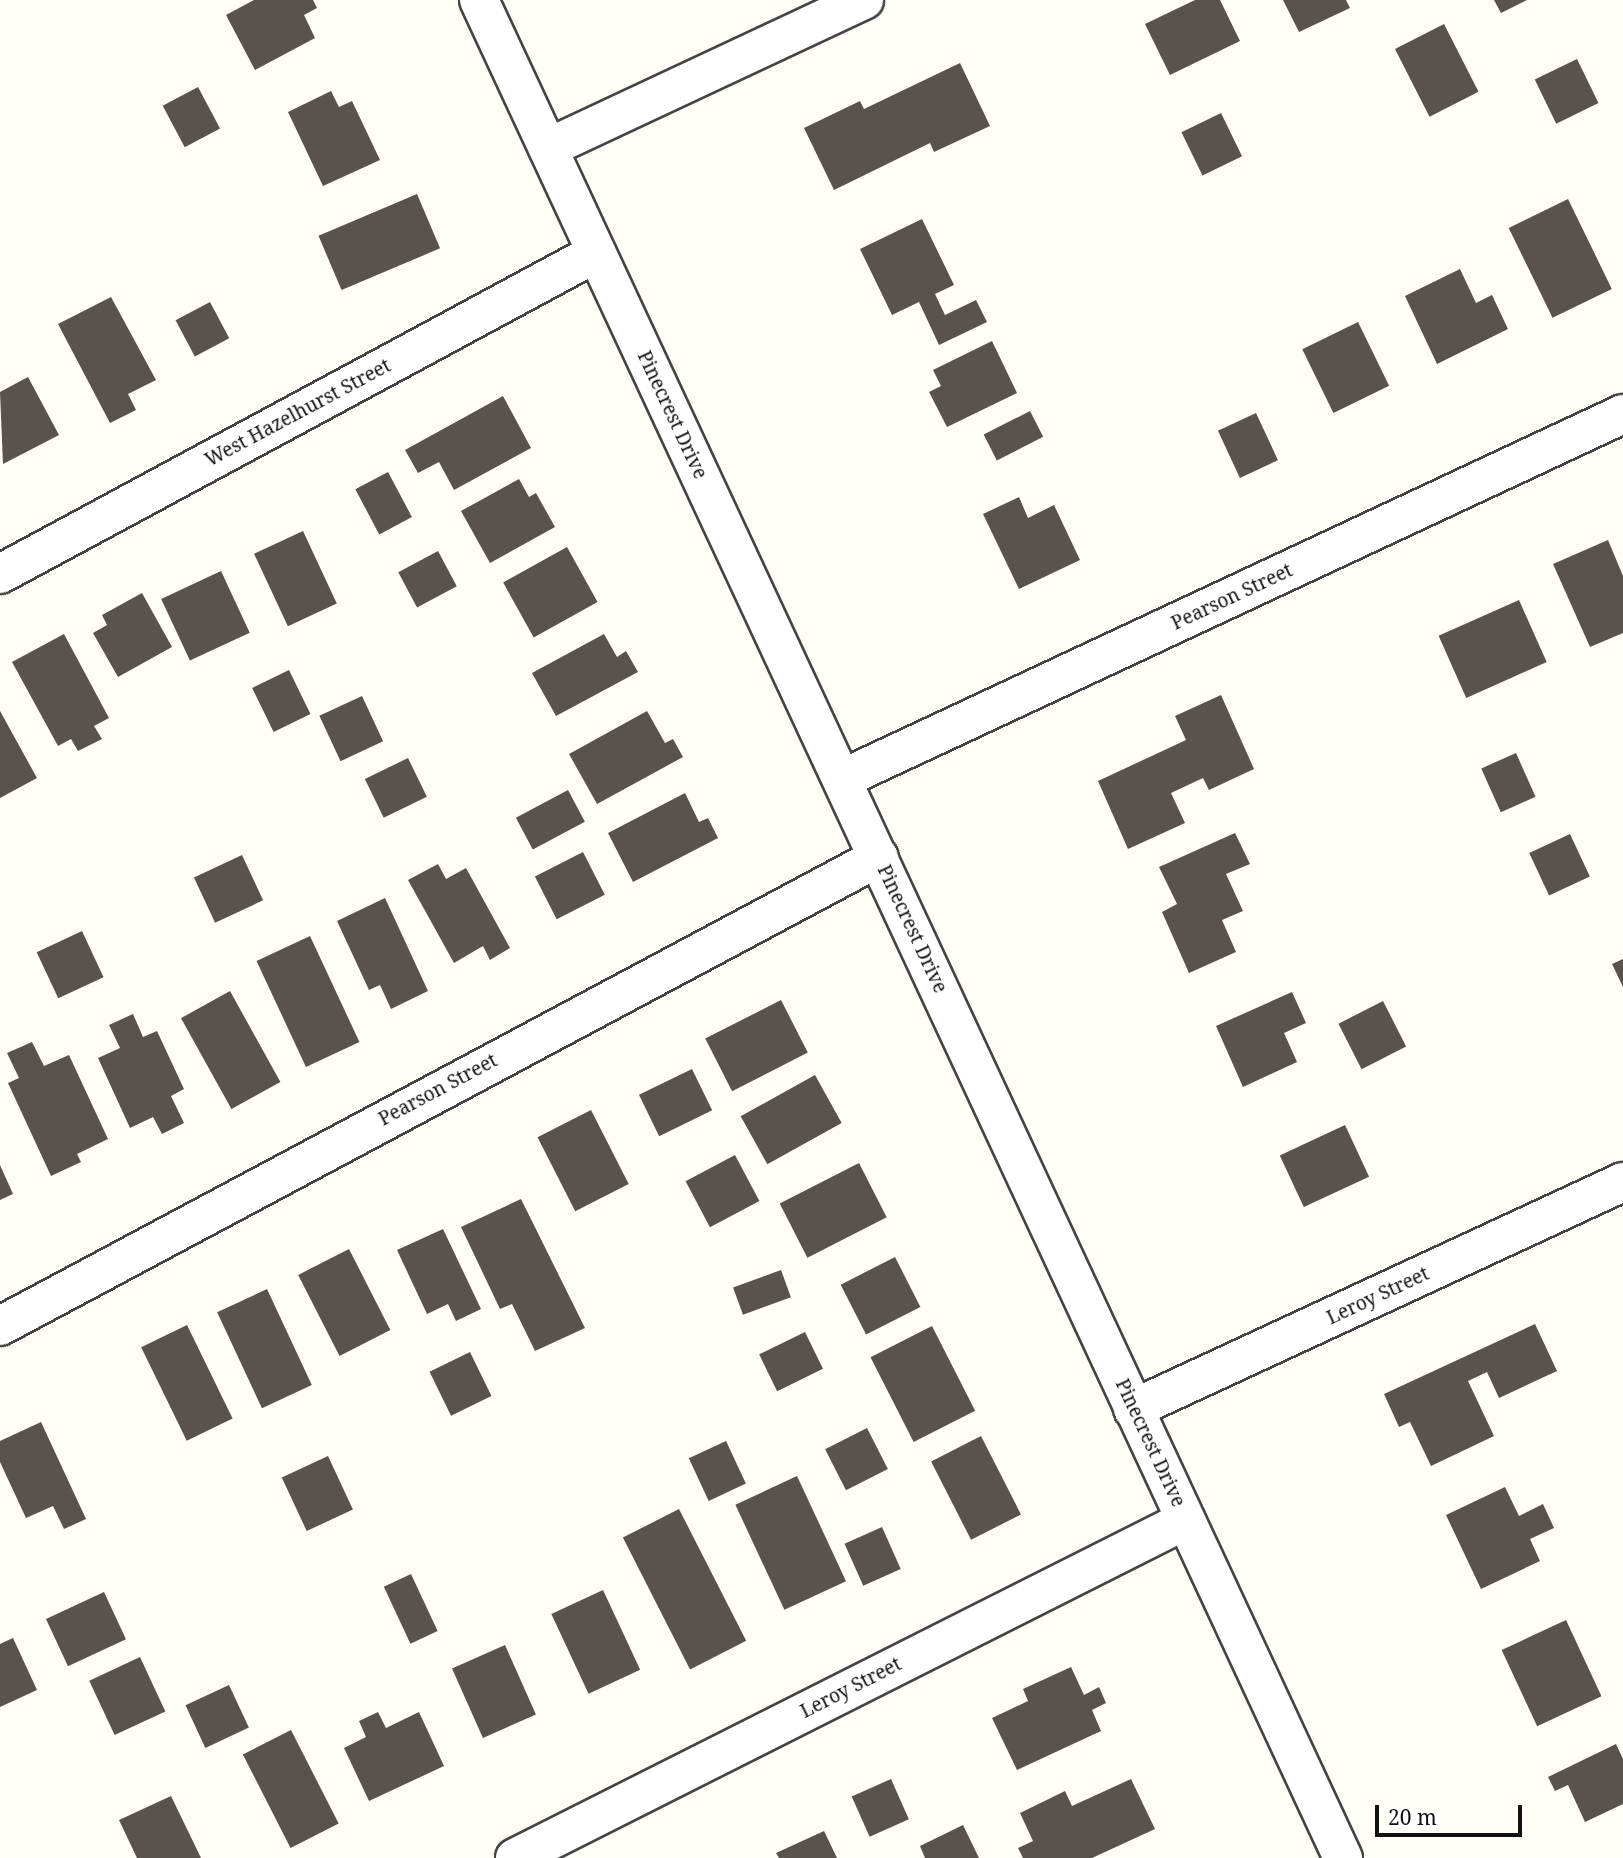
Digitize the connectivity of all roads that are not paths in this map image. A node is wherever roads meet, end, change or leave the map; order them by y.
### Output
1 (479, 0) edge
2 (864, 0) edge
3 (548, 148) junction
4 (596, 253) junction
5 (1623, 414) edge
6 (0, 574) edge
7 (842, 779) junction
8 (879, 857) junction
9 (1623, 1182) edge
10 (0, 1326) edge
11 (1133, 1409) junction
12 (1186, 1520) junction
13 (515, 1858) edge
14 (1343, 1858) edge

1 - 3 street, Pinecrest Drive
2 - 3 street
3 - 4 street, Pinecrest Drive
4 - 6 street, West Hazelhurst Street
4 - 7 street, Pinecrest Drive
5 - 7 street, Pearson Street
7 - 8 street, Pinecrest Drive
8 - 10 street, Pearson Street
8 - 11 street, Pinecrest Drive
9 - 11 street, Leroy Street
11 - 12 street, Pinecrest Drive
12 - 13 street, Leroy Street
12 - 14 street, Pinecrest Drive

